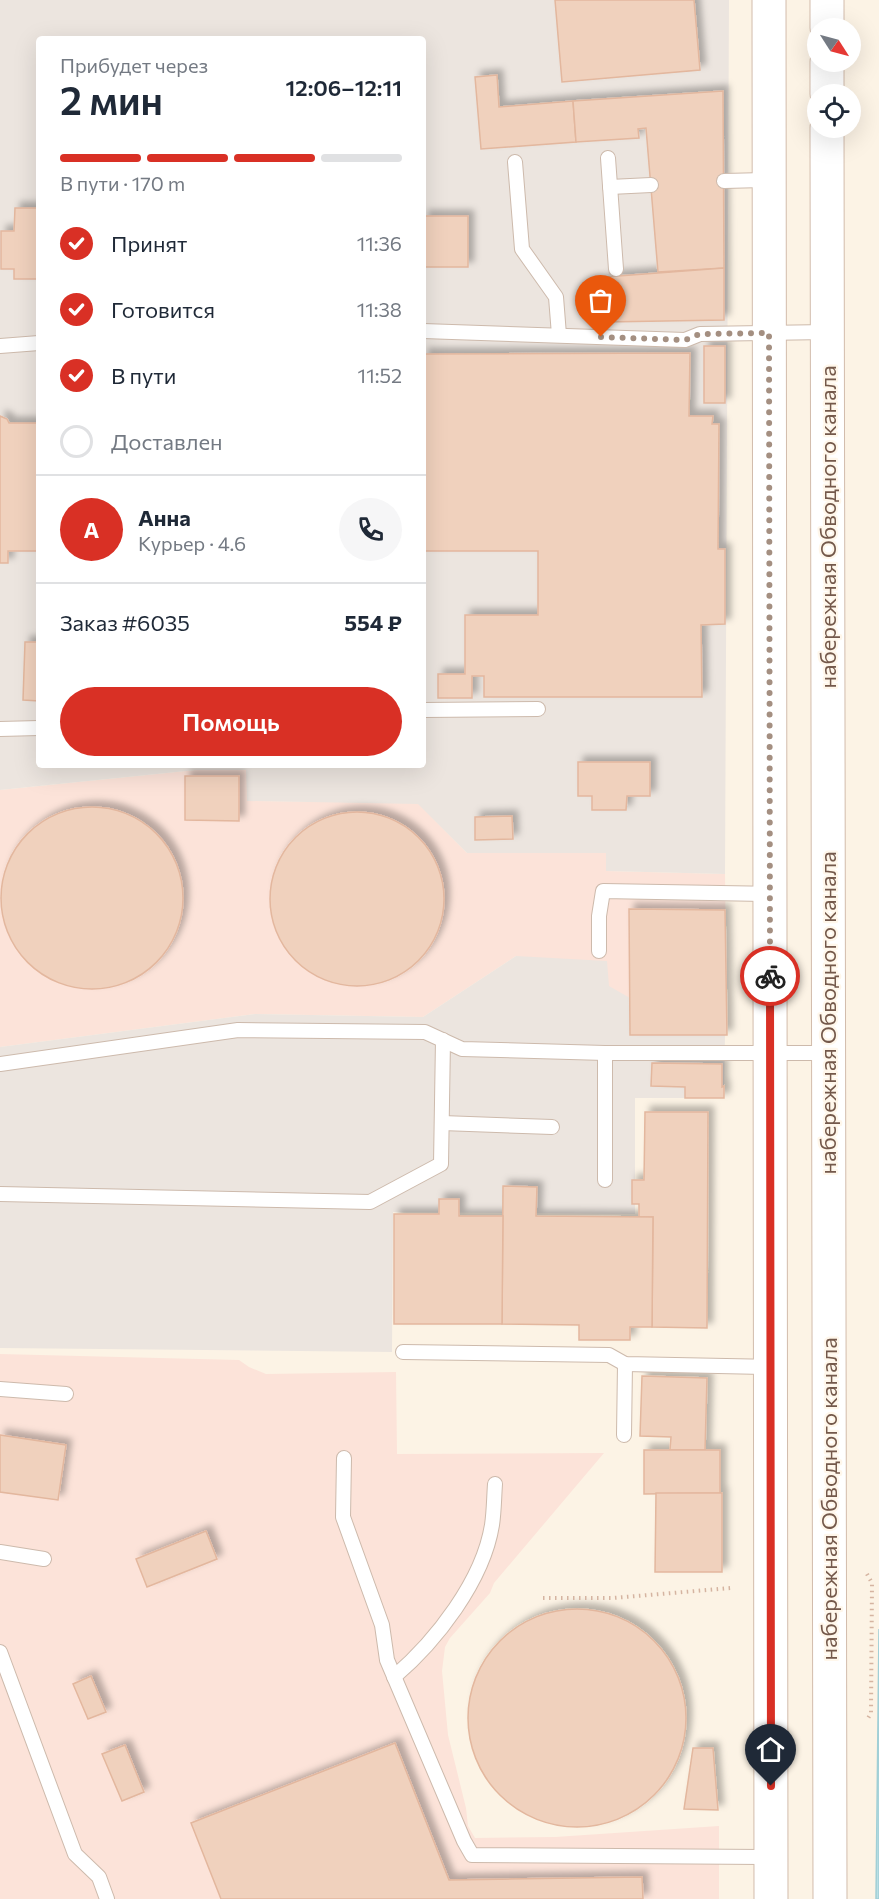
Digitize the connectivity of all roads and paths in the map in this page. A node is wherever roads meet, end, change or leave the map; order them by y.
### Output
1 (769, 0) edge
2 (827, 0) edge
3 (827, 18) edge
4 (827, 138) edge
5 (608, 158) dead end
6 (515, 162) dead end
7 (769, 180) junction
8 (724, 181) dead end
9 (651, 185) dead end
10 (610, 187) junction
11 (616, 269) dead end
12 (426, 331) edge
13 (828, 332) junction
14 (769, 333) junction
15 (559, 335) junction
16 (36, 343) edge
17 (0, 346) edge
18 (538, 709) dead end
19 (426, 710) edge
20 (36, 728) edge
21 (0, 729) edge
22 (771, 894) junction
23 (599, 951) dead end
24 (443, 1040) junction
25 (605, 1053) junction
26 (828, 1053) junction
27 (769, 1054) junction
28 (0, 1064) edge
29 (442, 1123) junction
30 (552, 1127) dead end
31 (605, 1180) dead end
32 (0, 1194) edge
33 (403, 1352) dead end
34 (625, 1364) junction
35 (770, 1367) junction
36 (0, 1389) edge
37 (66, 1394) dead end
38 (624, 1435) dead end
39 (344, 1458) dead end
40 (495, 1484) dead end
41 (0, 1552) edge
42 (44, 1559) dead end
43 (867, 1574) dead end
44 (731, 1588) dead end
45 (543, 1598) dead end
46 (0, 1652) edge
47 (394, 1677) junction
48 (867, 1720) dead end
49 (771, 1857) junction
50 (107, 1899) edge
51 (771, 1899) edge
52 (830, 1899) edge

1 - 7 main road
2 - 3 main road
4 - 13 main road, набережная Обводного канала
5 - 10 lane
6 - 15 lane
7 - 8 lane
7 - 14 main road
9 - 10 lane
10 - 11 lane
12 - 15 lane
13 - 14 lane
13 - 26 main road, набережная Обводного канала
14 - 15 lane
14 - 22 main road
16 - 17 lane
18 - 19 lane
20 - 21 lane
22 - 23 lane
22 - 27 main road
24 - 25 lane
24 - 28 lane
24 - 29 lane
25 - 27 lane
25 - 31 lane
26 - 27 lane
26 - 52 main road, набережная Обводного канала
27 - 35 main road
29 - 30 lane
29 - 32 lane
33 - 34 lane
34 - 35 lane
34 - 38 lane
35 - 49 main road
36 - 37 lane
39 - 47 lane
40 - 47 lane
41 - 42 lane
43 - 48 path
44 - 45 path
46 - 50 lane
47 - 49 lane
49 - 51 main road

